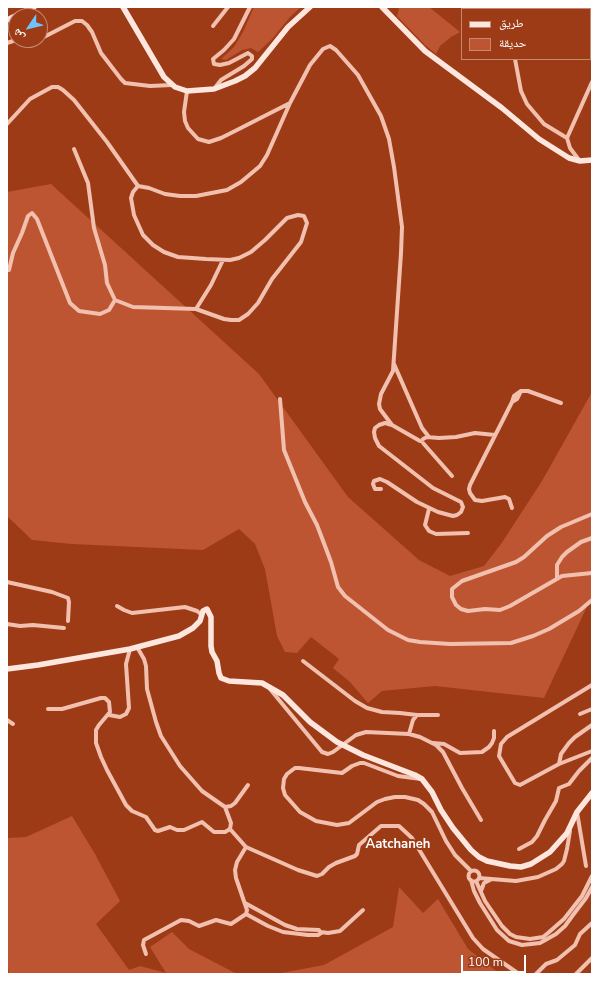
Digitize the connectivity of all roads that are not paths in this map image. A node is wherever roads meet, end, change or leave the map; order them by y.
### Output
1 (34, 7) edge
2 (123, 7) edge
3 (228, 7) edge
4 (250, 7) edge
5 (310, 7) edge
6 (382, 7) edge
7 (7, 20) edge
8 (213, 26) dead end
9 (48, 34) edge
10 (515, 60) edge
11 (592, 82) edge
12 (172, 85) junction
13 (214, 89) junction
14 (187, 92) junction
15 (290, 103) junction
16 (7, 124) edge
17 (567, 138) junction
18 (74, 149) dead end
19 (592, 160) edge
20 (580, 161) junction
21 (138, 186) junction
22 (222, 260) junction
23 (7, 270) edge
24 (115, 300) junction
25 (196, 309) junction
26 (394, 363) junction
27 (280, 398) dead end
28 (561, 403) dead end
29 (392, 425) junction
30 (495, 435) junction
31 (430, 437) junction
32 (422, 441) junction
33 (452, 476) dead end
34 (381, 489) dead end
35 (512, 508) dead end
36 (430, 509) junction
37 (592, 514) edge
38 (468, 533) dead end
39 (592, 538) edge
40 (592, 573) edge
41 (557, 578) junction
42 (7, 582) edge
43 (592, 600) edge
44 (117, 606) dead end
45 (202, 615) junction
46 (68, 621) dead end
47 (7, 624) edge
48 (64, 628) dead end
49 (137, 647) junction
50 (130, 649) junction
51 (303, 661) dead end
52 (7, 669) edge
53 (592, 685) edge
54 (269, 687) junction
55 (48, 709) dead end
56 (592, 709) edge
57 (580, 714) dead end
58 (108, 715) junction
59 (417, 715) junction
60 (438, 715) dead end
61 (7, 720) edge
62 (13, 724) dead end
63 (592, 725) edge
64 (494, 731) dead end
65 (409, 734) junction
66 (433, 743) junction
67 (592, 751) edge
68 (592, 758) edge
69 (559, 764) junction
70 (422, 779) junction
71 (248, 785) dead end
72 (592, 793) edge
73 (225, 807) junction
74 (577, 812) junction
75 (482, 820) dead end
76 (570, 826) junction
77 (230, 829) junction
78 (246, 847) junction
79 (519, 849) dead end
80 (461, 861) junction
81 (586, 866) dead end
82 (471, 870) junction
83 (468, 875) junction
84 (592, 876) edge
85 (478, 878) junction
86 (488, 879) junction
87 (471, 880) junction
88 (592, 887) edge
89 (480, 892) junction
90 (245, 903) junction
91 (364, 910) dead end
92 (246, 914) junction
93 (592, 923) edge
94 (321, 932) junction
95 (146, 954) dead end
96 (592, 958) edge
97 (519, 974) edge
98 (536, 974) edge
99 (576, 974) edge

1 - 7 main road
2 - 12 main road
3 - 8 street
4 - 13 street
5 - 13 main road
6 - 20 main road
9 - 12 street
10 - 17 street
11 - 17 street
12 - 14 main road
13 - 14 main road
14 - 15 street
15 - 21 street
15 - 26 street
16 - 21 street
17 - 20 street
18 - 24 street
19 - 20 main road
21 - 22 street
22 - 25 street
22 - 25 street
23 - 24 street
24 - 25 street
26 - 29 street
26 - 31 street
27 - 43 street
28 - 30 street
29 - 32 street
29 - 36 street
30 - 31 street
30 - 35 street
31 - 32 street
32 - 33 street
34 - 36 street
36 - 38 street
37 - 41 street
39 - 41 street
40 - 41 street
42 - 46 street
44 - 45 street
45 - 49 main road
45 - 54 main road
47 - 48 street
49 - 50 main road
49 - 73 street
50 - 52 main road
50 - 58 street
51 - 59 street
53 - 69 street
54 - 65 street
54 - 70 main road
55 - 58 street
56 - 57 street
58 - 77 street
59 - 60 street
59 - 65 street
61 - 62 street
63 - 69 street
64 - 66 street
65 - 66 street
66 - 75 street
67 - 69 street
68 - 79 street
70 - 76 main road
70 - 80 street
71 - 73 street
72 - 74 main road
73 - 77 street
74 - 76 main road
74 - 81 street
76 - 86 street
77 - 78 street
78 - 90 street
78 - 97 street
80 - 82 street
80 - 83 street
82 - 83 street
82 - 85 street
83 - 87 street
84 - 89 street
85 - 86 street
85 - 87 street
85 - 89 street
86 - 89 street
87 - 88 street
90 - 92 street
90 - 94 street
91 - 94 street
92 - 94 street
92 - 95 street
93 - 98 street
96 - 99 street

